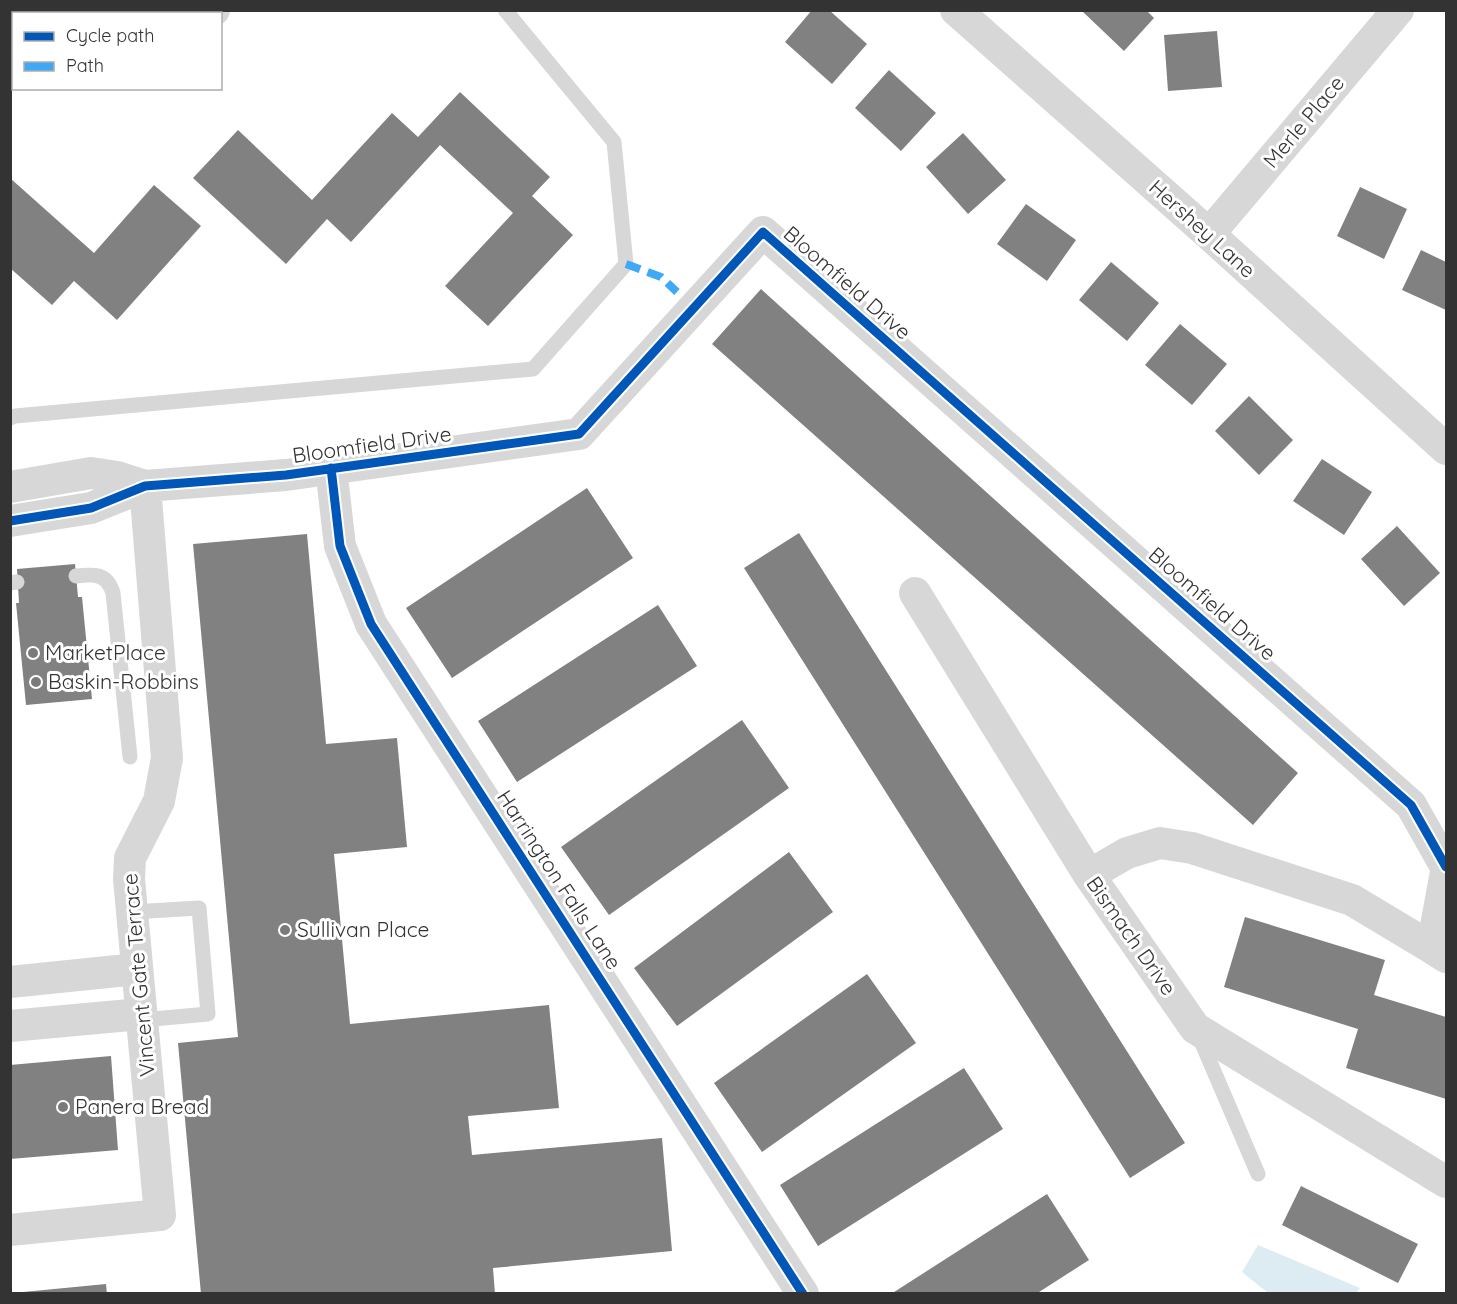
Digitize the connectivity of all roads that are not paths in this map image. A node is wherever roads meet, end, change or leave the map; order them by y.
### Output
1 (505, 10) edge
2 (956, 10) edge
3 (1398, 10) edge
4 (1209, 234) junction
5 (13, 417) edge
6 (1446, 449) edge
7 (331, 468) junction
8 (145, 486) junction
9 (10, 487) edge
10 (10, 521) edge
11 (76, 576) dead end
12 (915, 592) dead end
13 (130, 757) dead end
14 (1446, 867) edge
15 (1446, 873) edge
16 (1089, 875) junction
17 (132, 912) junction
18 (1439, 953) edge
19 (137, 969) junction
20 (10, 982) edge
21 (142, 1017) junction
22 (10, 1026) edge
23 (1195, 1028) junction
24 (1258, 1174) dead end
25 (1446, 1182) edge
26 (10, 1230) edge
27 (803, 1293) edge

1 - 5 lane
2 - 4 street, Hershey Lane
3 - 4 street, Merle Place
4 - 6 street, Hershey Lane
7 - 8 street, Bloomfield Drive
7 - 14 street, Bloomfield Drive
7 - 27 street, Harrington Falls Lane
8 - 9 street, Bloomfield Drive
8 - 10 street, Bloomfield Drive
8 - 17 street, Vincent Gate Terrace
11 - 13 lane
12 - 16 street, Bismach Drive
15 - 18 street
16 - 18 street
16 - 23 street, Bismach Drive
17 - 19 street, Vincent Gate Terrace
17 - 21 lane
19 - 20 street
19 - 21 street, Vincent Gate Terrace
21 - 22 street
21 - 26 street, Vincent Gate Terrace
23 - 24 lane
23 - 25 street, Bismach Drive

